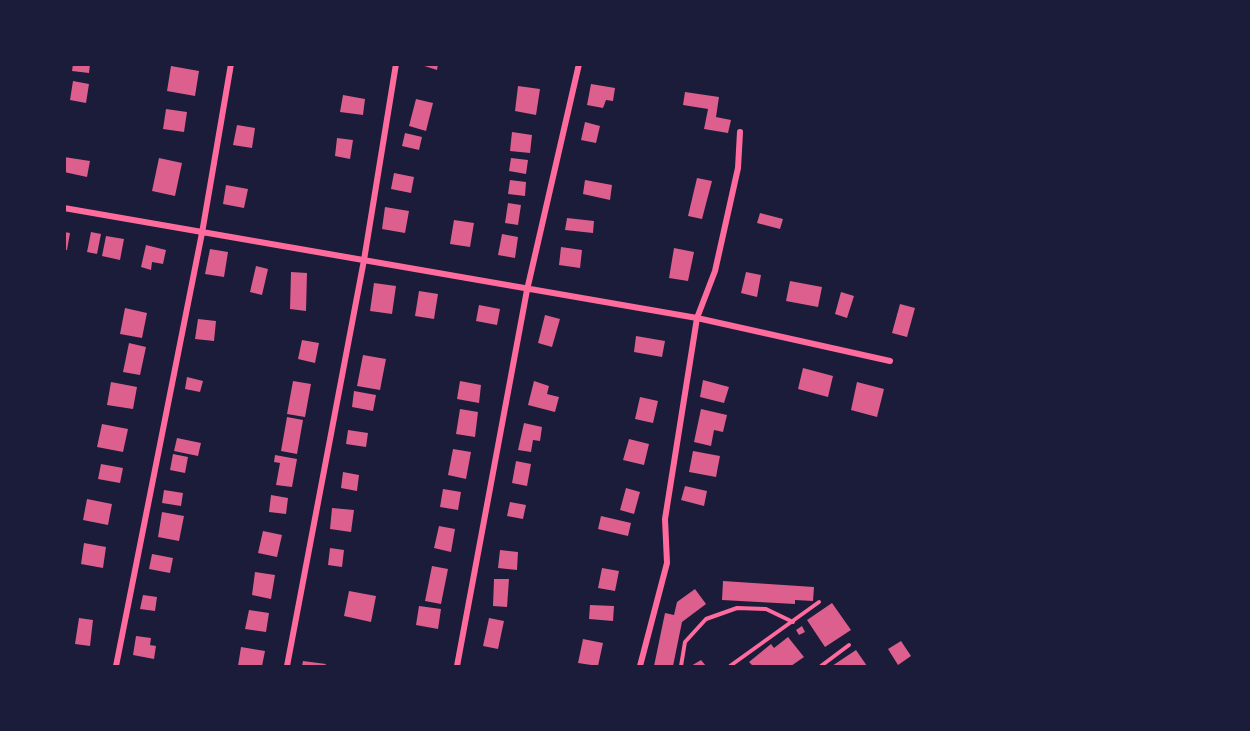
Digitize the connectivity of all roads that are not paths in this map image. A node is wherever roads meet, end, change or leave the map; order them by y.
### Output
1 (231, 64) edge
2 (396, 64) edge
3 (579, 64) edge
4 (740, 132) dead end
5 (64, 208) edge
6 (202, 233) junction
7 (364, 260) junction
8 (527, 290) junction
9 (697, 318) junction
10 (890, 361) dead end
11 (819, 602) dead end
12 (793, 621) junction
13 (849, 645) dead end
14 (116, 666) edge
15 (287, 666) edge
16 (457, 666) edge
17 (640, 666) edge
18 (681, 666) edge
19 (730, 666) edge
20 (821, 666) edge

1 - 6 street
2 - 7 street
3 - 8 street
4 - 9 street
5 - 6 street
6 - 7 street
6 - 14 street
7 - 8 street
7 - 15 street
8 - 9 street
8 - 16 street
9 - 10 street
9 - 17 street
11 - 12 lane
12 - 18 lane
12 - 19 lane
13 - 20 lane

